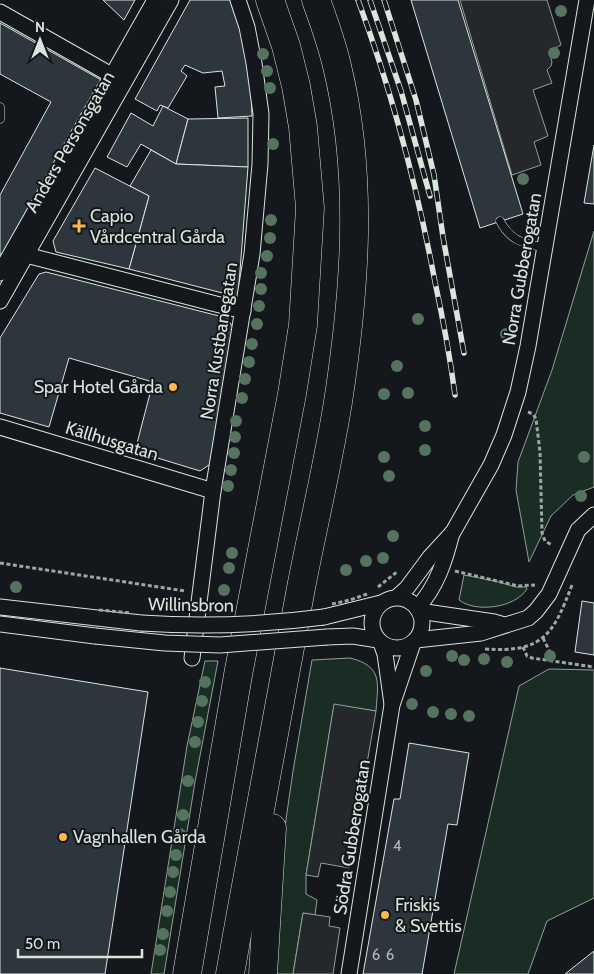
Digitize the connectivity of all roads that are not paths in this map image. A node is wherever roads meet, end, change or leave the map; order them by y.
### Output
1 (155, 0) edge
2 (171, 0) edge
3 (238, 0) edge
4 (270, 0) edge
5 (316, 0) edge
6 (587, 0) edge
7 (0, 12) edge
8 (118, 79) junction
9 (0, 107) edge
10 (0, 119) edge
11 (500, 221) dead end
12 (545, 248) junction
13 (20, 252) junction
14 (3, 279) edge
15 (0, 301) edge
16 (243, 311) junction
17 (0, 427) edge
18 (213, 491) junction
19 (594, 515) edge
20 (453, 532) junction
21 (397, 598) junction
22 (380, 603) junction
23 (0, 607) edge
24 (418, 609) junction
25 (0, 624) edge
26 (504, 625) junction
27 (379, 641) junction
28 (414, 642) junction
29 (192, 658) dead end
30 (284, 682) junction
31 (392, 705) junction
32 (186, 974) edge
33 (230, 974) edge
34 (263, 974) edge
35 (349, 974) edge

1 - 8 street, Anders Personsgatan
2 - 8 street, Anders Personsgatan
3 - 16 street, Norra Kustbanegatan
4 - 32 highway
5 - 30 highway
6 - 12 street, Norra Gubberogatan
7 - 8 street
8 - 13 street, Anders Personsgatan
9 - 10 lane
11 - 12 lane
12 - 20 street, Norra Gubberogatan
13 - 14 street, Anders Personsgatan
13 - 16 street
14 - 15 street, Anders Personsgatan
16 - 18 street, Norra Kustbanegatan
17 - 18 street, Källhusgatan
18 - 29 street, Norra Kustbanegatan
19 - 26 street
20 - 21 street, Norra Gubberogatan
20 - 24 street, Norra Gubberogatan
21 - 22 street
21 - 24 street
22 - 23 street, Willinsbron, bridge
22 - 27 street
24 - 26 street
24 - 28 street
25 - 27 street, bridge
26 - 28 street
27 - 28 street
27 - 31 street, Södra Gubberogatan
28 - 31 street, Södra Gubberogatan
30 - 33 highway
30 - 34 highway
31 - 35 street, Södra Gubberogatan

